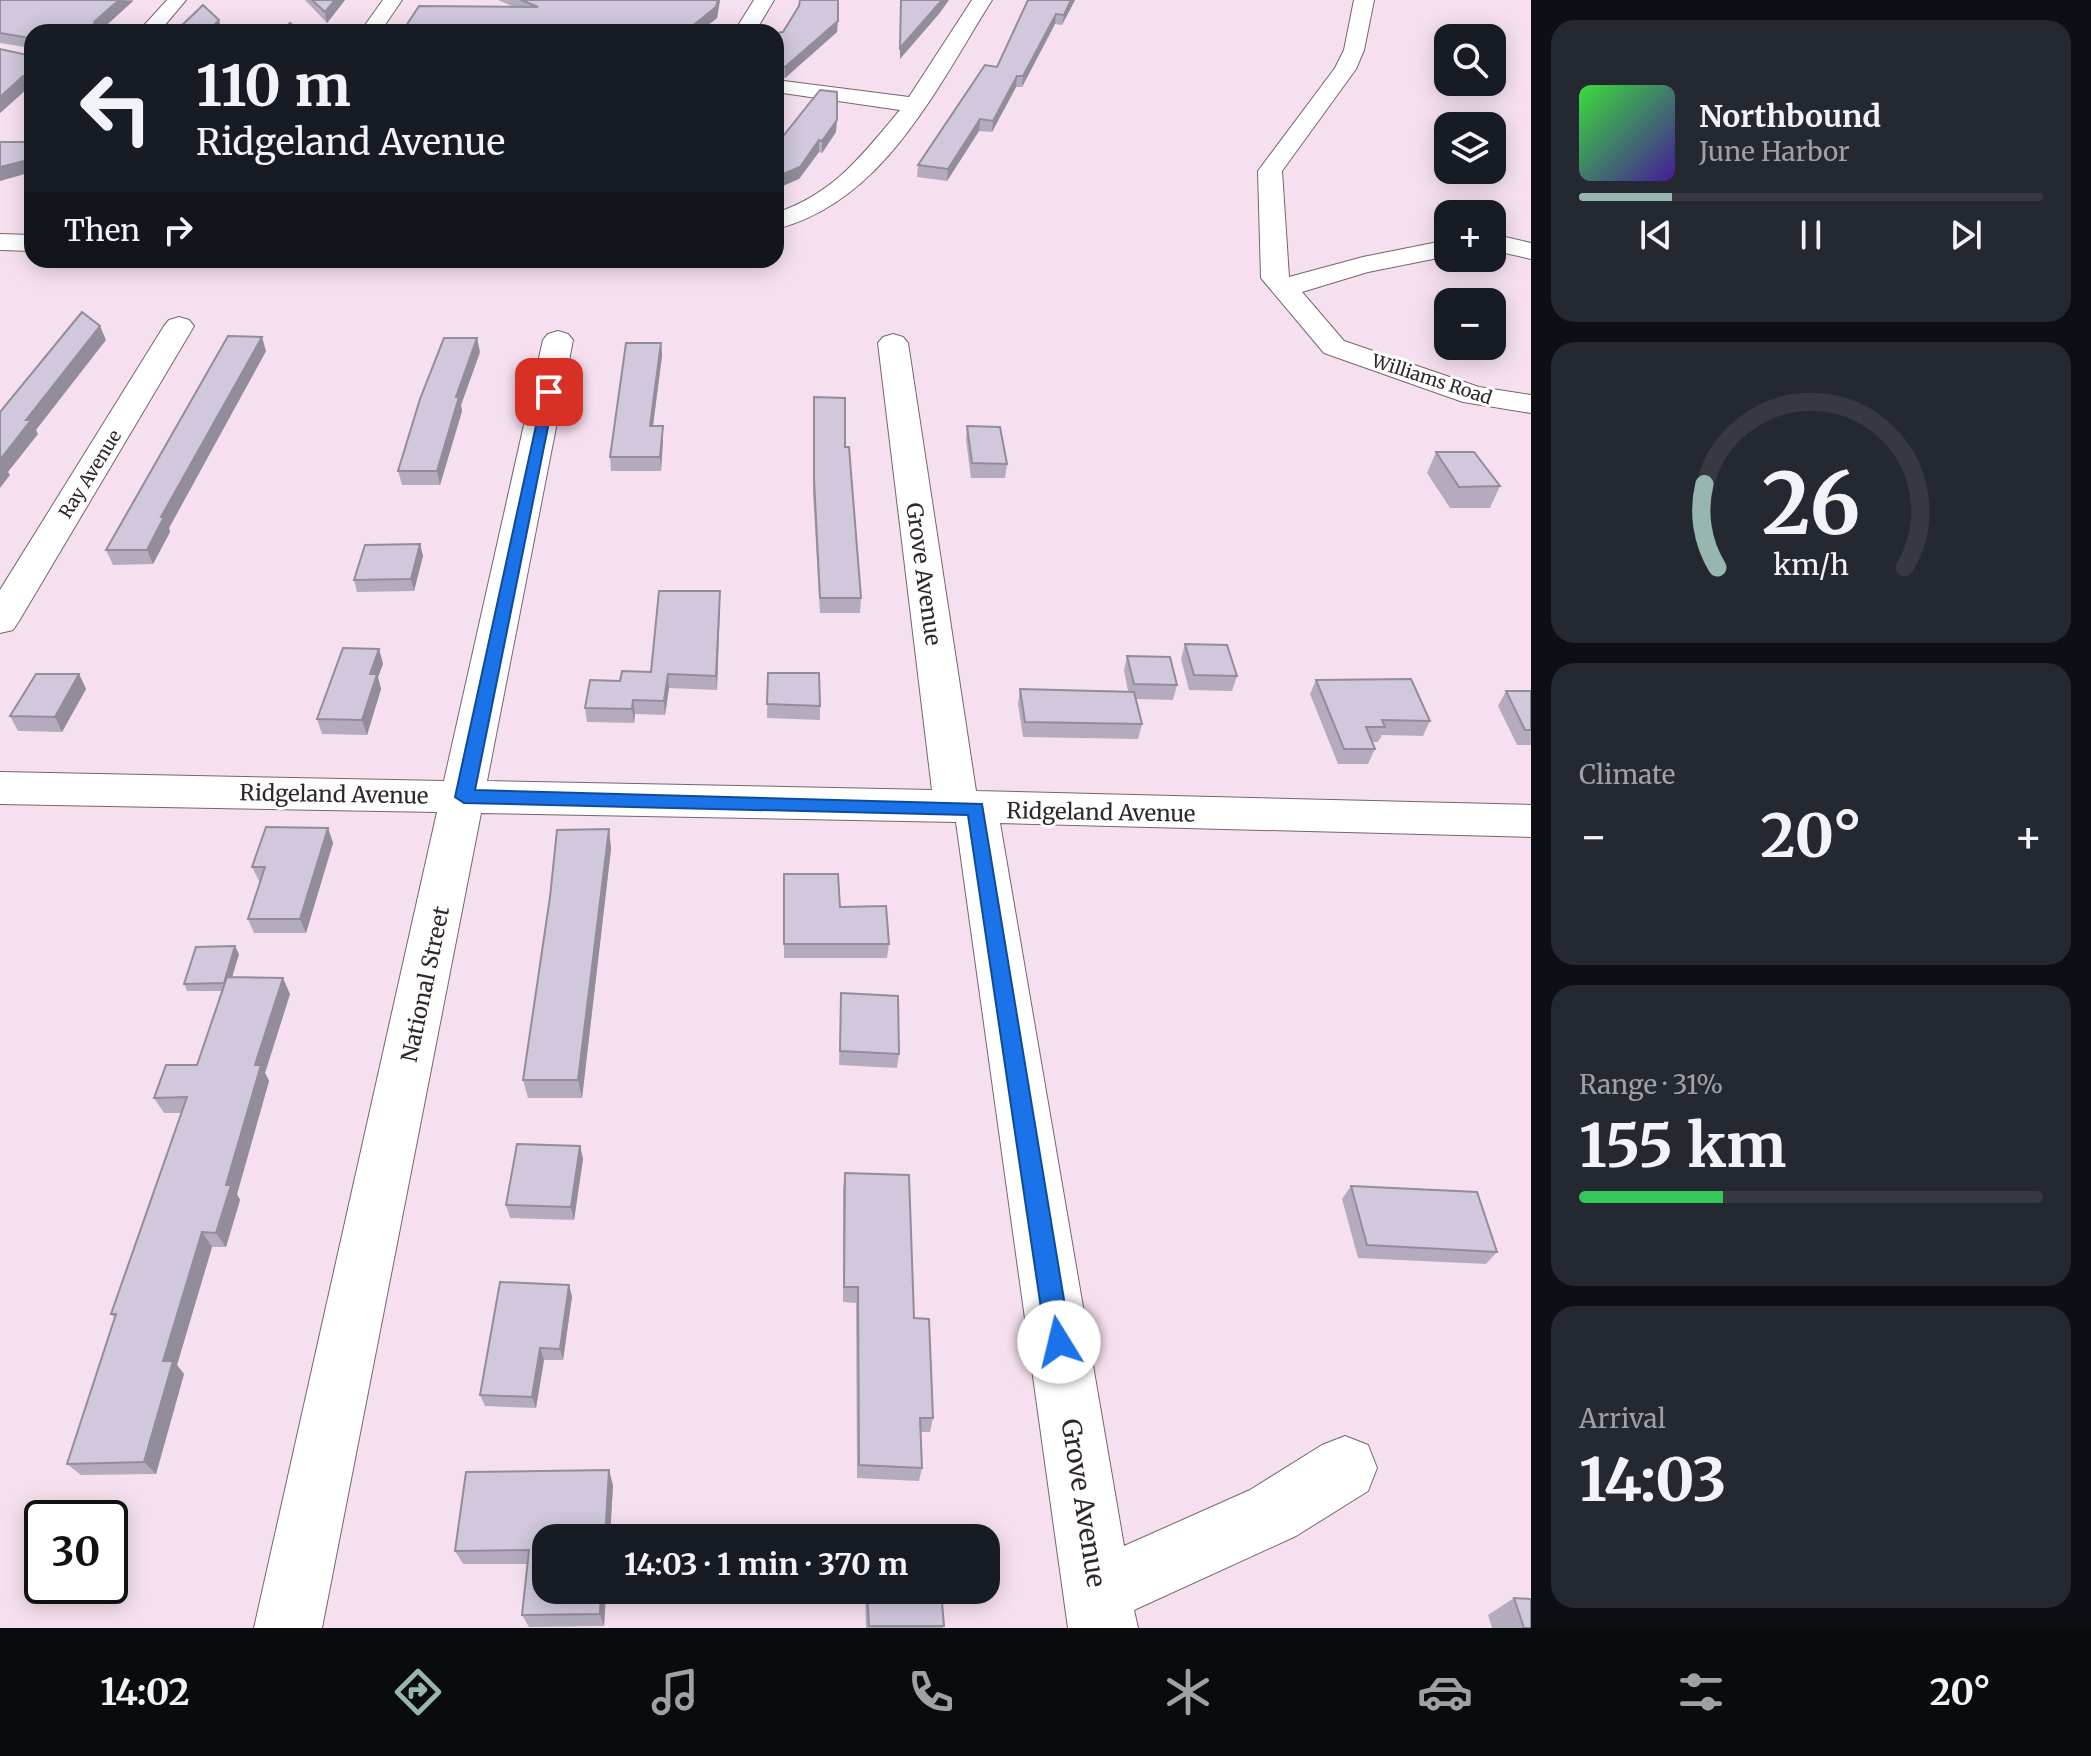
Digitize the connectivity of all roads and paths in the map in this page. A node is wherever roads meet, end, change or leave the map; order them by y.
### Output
1 (177, 0) edge
2 (393, 0) edge
3 (764, 0) edge
4 (982, 0) edge
5 (1364, 0) edge
6 (155, 24) edge
7 (376, 24) edge
8 (750, 24) edge
9 (784, 87) edge
10 (915, 105) junction
11 (784, 218) edge
12 (0, 242) edge
13 (24, 243) edge
14 (1506, 245) edge
15 (1434, 251) edge
16 (1531, 251) edge
17 (1284, 289) junction
18 (179, 326) dead end
19 (558, 340) dead end
20 (893, 343) dead end
21 (1531, 404) edge
22 (0, 621) edge
23 (0, 788) edge
24 (464, 797) junction
25 (966, 808) junction
26 (1531, 821) edge
27 (1345, 1468) dead end
28 (1100, 1610) edge
29 (288, 1628) edge

1 - 6 street
2 - 7 street
3 - 8 street
4 - 10 street
5 - 17 street
9 - 10 street
10 - 11 street
12 - 13 street
14 - 16 street
15 - 17 street
17 - 21 street, Williams Road
18 - 22 street, Ray Avenue
19 - 24 street, National Street
20 - 25 street, Grove Avenue
23 - 24 street, Ridgeland Avenue
24 - 25 street, Ridgeland Avenue
24 - 29 street, National Street
25 - 26 street, Ridgeland Avenue
25 - 28 street, Grove Avenue
27 - 28 street

